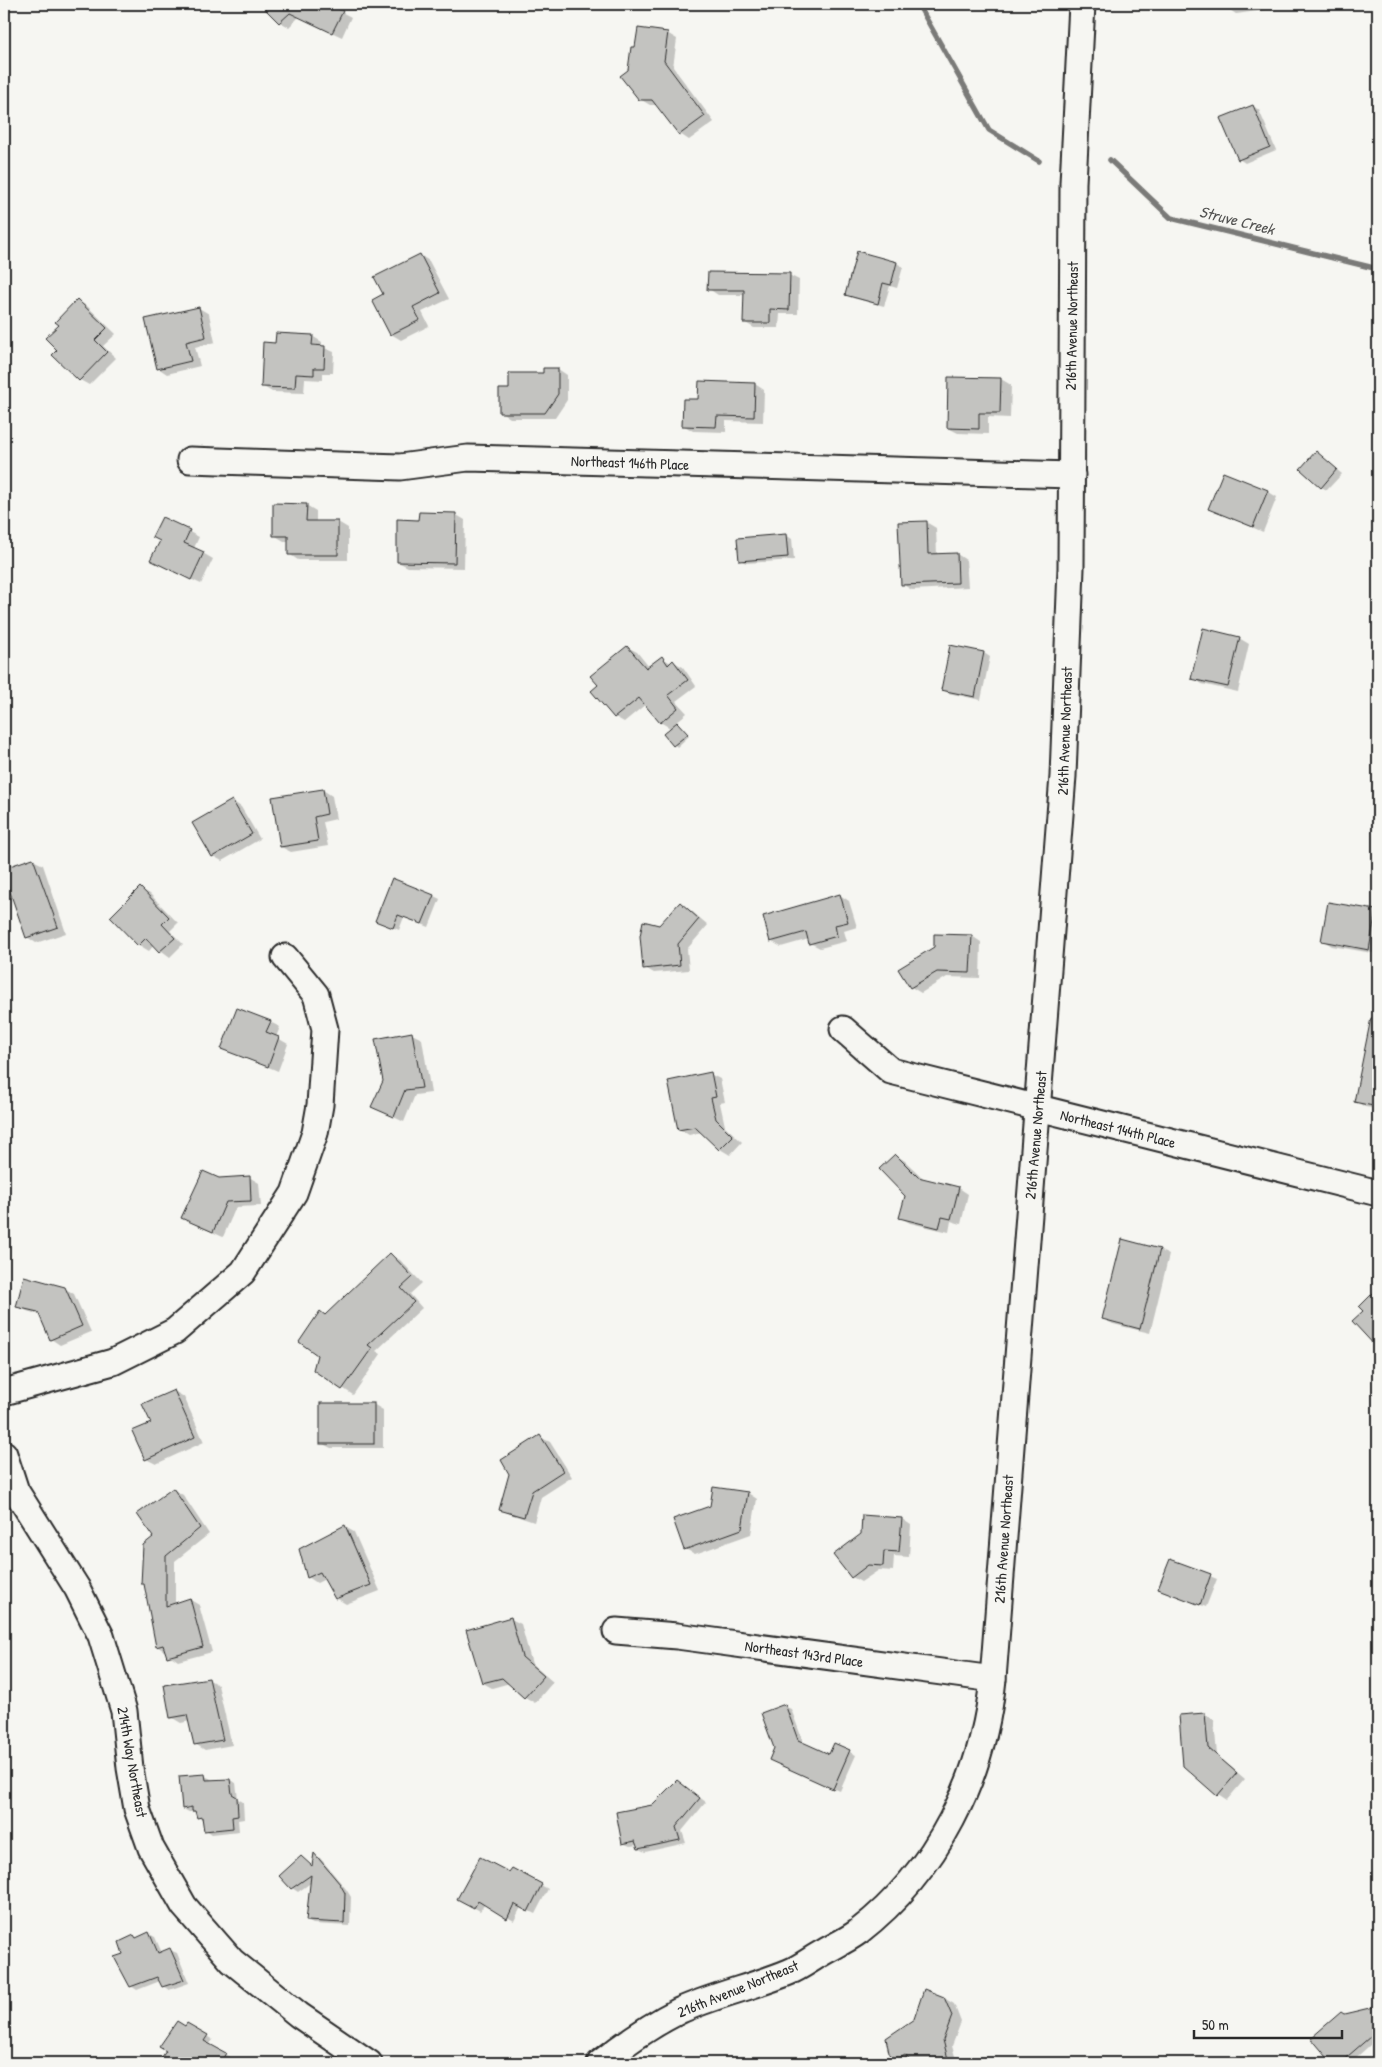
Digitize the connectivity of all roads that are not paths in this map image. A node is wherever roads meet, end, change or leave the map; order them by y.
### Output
1 (1082, 4) edge
2 (190, 460) dead end
3 (1072, 475) junction
4 (285, 957) dead end
5 (843, 1029) dead end
6 (1039, 1108) junction
7 (1378, 1193) edge
8 (4, 1392) edge
9 (4, 1454) edge
10 (616, 1631) dead end
11 (993, 1679) junction
12 (369, 2063) edge
13 (600, 2063) edge

1 - 3 street, 216th Avenue Northeast
2 - 3 street, Northeast 146th Place
3 - 6 street, 216th Avenue Northeast
4 - 8 street
5 - 6 street, Northeast 144th Place
6 - 7 street, Northeast 144th Place
6 - 11 street, 216th Avenue Northeast
9 - 12 street, 214th Way Northeast
10 - 11 street, Northeast 143rd Place
11 - 13 street, 216th Avenue Northeast

